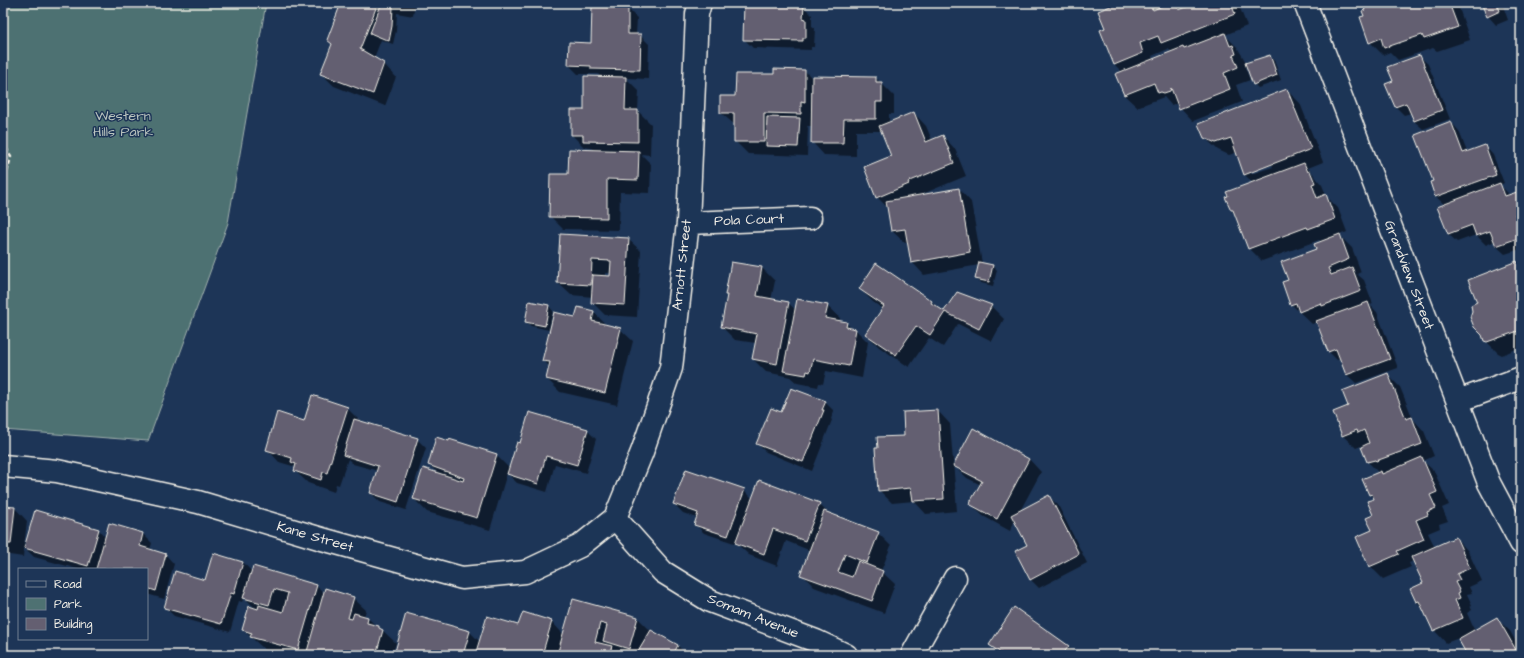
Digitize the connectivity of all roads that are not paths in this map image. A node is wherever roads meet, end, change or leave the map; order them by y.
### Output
1 (700, 3) edge
2 (1305, 3) edge
3 (810, 218) dead end
4 (688, 223) junction
5 (1521, 378) edge
6 (1458, 402) junction
7 (3, 466) edge
8 (615, 518) junction
9 (1521, 543) edge
10 (955, 578) dead end
11 (846, 655) edge
12 (912, 655) edge

1 - 4 street, Arnott Street
2 - 6 street, Grandview Street
3 - 4 street, Pola Court
4 - 8 street, Arnott Street
5 - 6 street
6 - 9 street, Grandview Street
7 - 8 street, Kane Street
8 - 11 street, Somam Avenue
10 - 12 street

